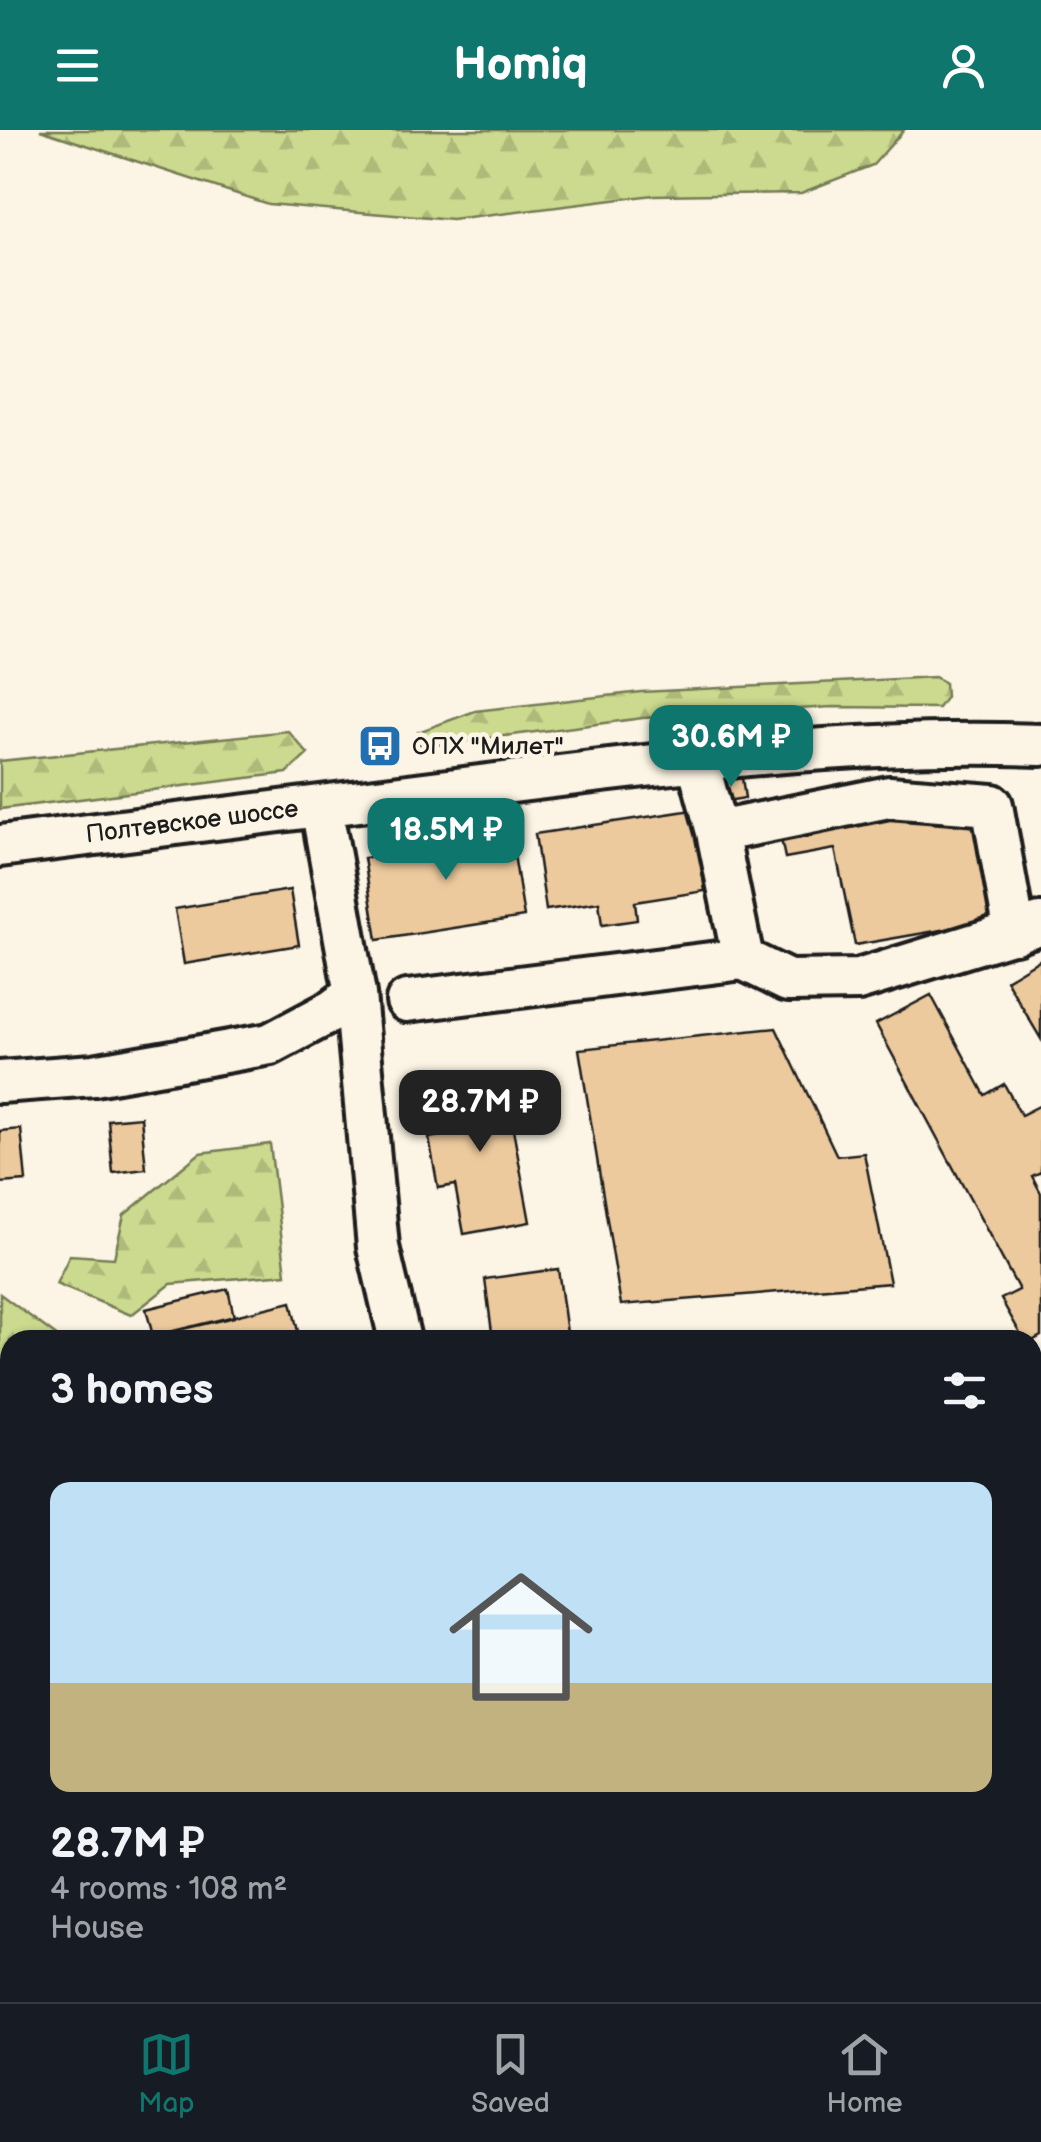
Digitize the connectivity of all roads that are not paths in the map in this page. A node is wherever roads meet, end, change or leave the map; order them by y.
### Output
1 (1041, 745) edge
2 (697, 759) junction
3 (321, 806) junction
4 (717, 832) junction
5 (0, 846) edge
6 (1028, 929) edge
7 (743, 959) junction
8 (355, 994) junction
9 (407, 1001) dead end
10 (0, 1082) edge
11 (398, 1330) edge

1 - 2 street, Полтевское шоссе
2 - 3 street, Полтевское шоссе
2 - 4 street
3 - 5 street, Полтевское шоссе
3 - 8 street
4 - 6 street
4 - 7 street
6 - 7 street
7 - 9 street
8 - 10 street
8 - 11 street

